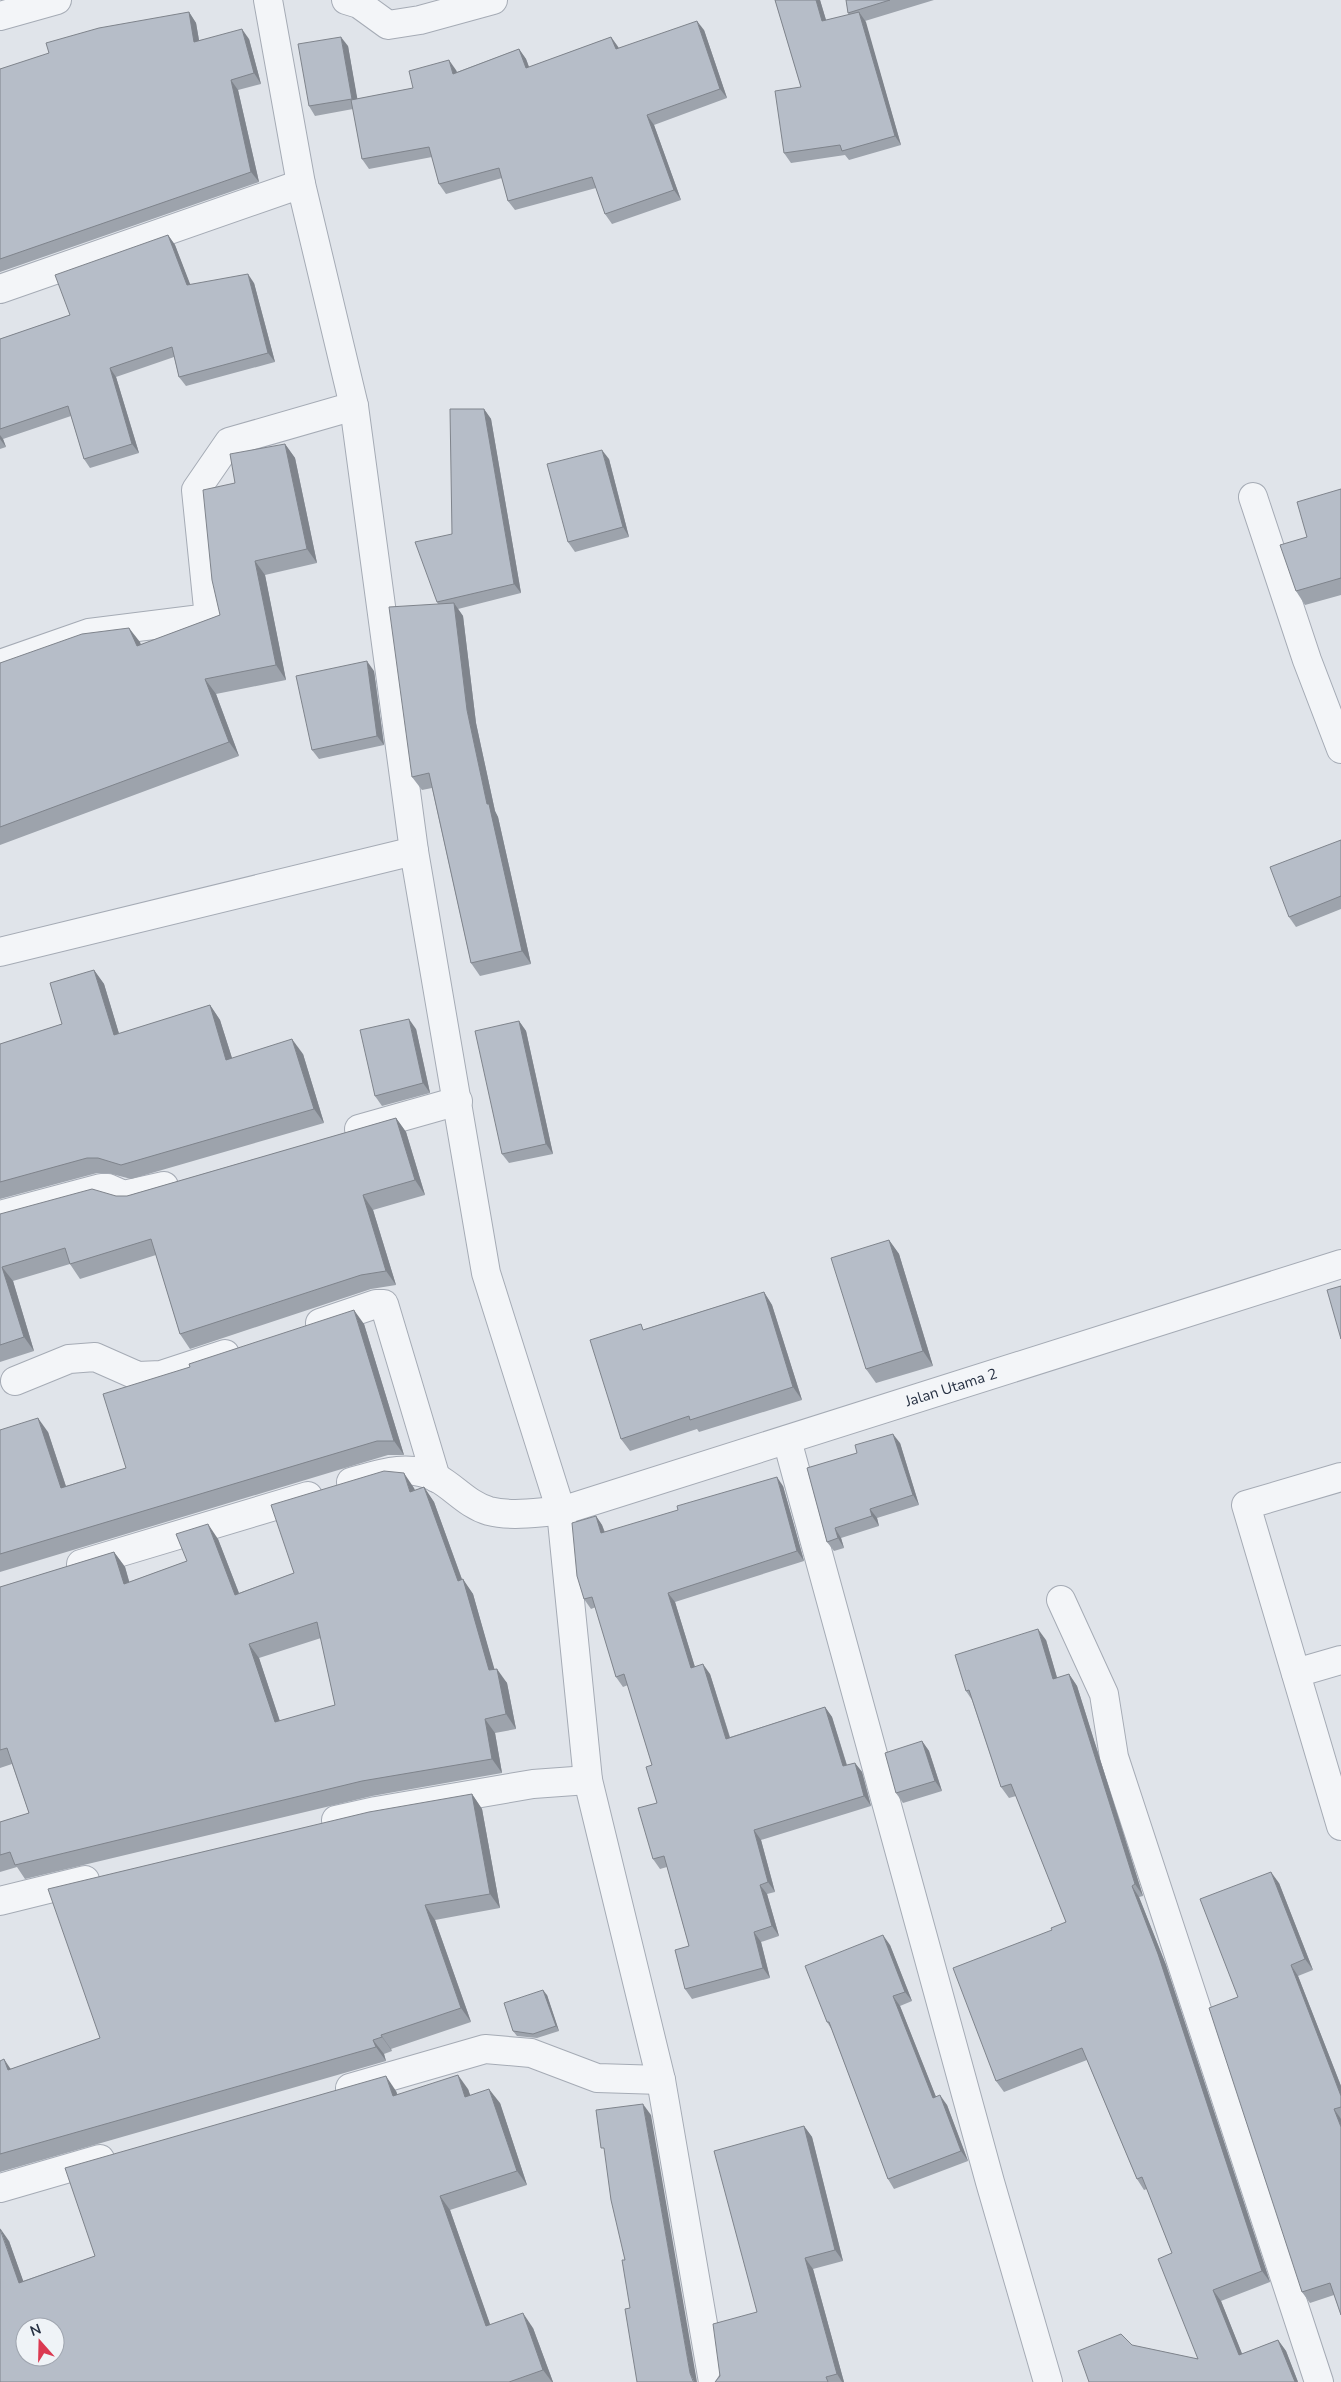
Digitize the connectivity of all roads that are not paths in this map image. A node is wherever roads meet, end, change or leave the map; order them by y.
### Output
1 (57, 0) edge
2 (268, 0) edge
3 (346, 0) edge
4 (494, 0) edge
5 (0, 16) edge
6 (301, 184) junction
7 (0, 289) edge
8 (354, 406) junction
9 (1253, 497) dead end
10 (0, 664) edge
11 (1341, 749) edge
12 (414, 851) junction
13 (0, 952) edge
14 (458, 1101) junction
15 (331, 1137) edge
16 (189, 1178) edge
17 (0, 1216) edge
18 (1341, 1264) edge
19 (292, 1332) edge
20 (245, 1348) edge
21 (15, 1380) dead end
22 (787, 1440) junction
23 (1341, 1476) edge
24 (436, 1478) junction
25 (561, 1511) junction
26 (57, 1571) edge
27 (1061, 1600) dead end
28 (1341, 1660) edge
29 (1296, 1673) junction
30 (588, 1780) junction
31 (1341, 1826) edge
32 (308, 1827) edge
33 (106, 1875) edge
34 (0, 1901) edge
35 (661, 2080) junction
36 (323, 2096) edge
37 (124, 2152) edge
38 (0, 2188) edge
39 (713, 2382) edge
40 (1048, 2382) edge
41 (1319, 2382) edge

1 - 5 street
2 - 6 street
3 - 4 street
6 - 7 street
6 - 8 street
8 - 10 street
8 - 12 street
9 - 11 street
12 - 13 street
12 - 14 street
14 - 15 street
14 - 25 street
16 - 17 street
18 - 22 street, Jalan Utama 2
19 - 24 street
20 - 21 street
22 - 25 street, Jalan Utama 2
22 - 40 street
23 - 29 street
24 - 25 street, Jalan Utama 2
24 - 26 street
25 - 30 street
27 - 41 street
28 - 29 street
29 - 31 street
30 - 32 street
30 - 35 street
33 - 34 street
35 - 36 street
35 - 39 street
37 - 38 street

